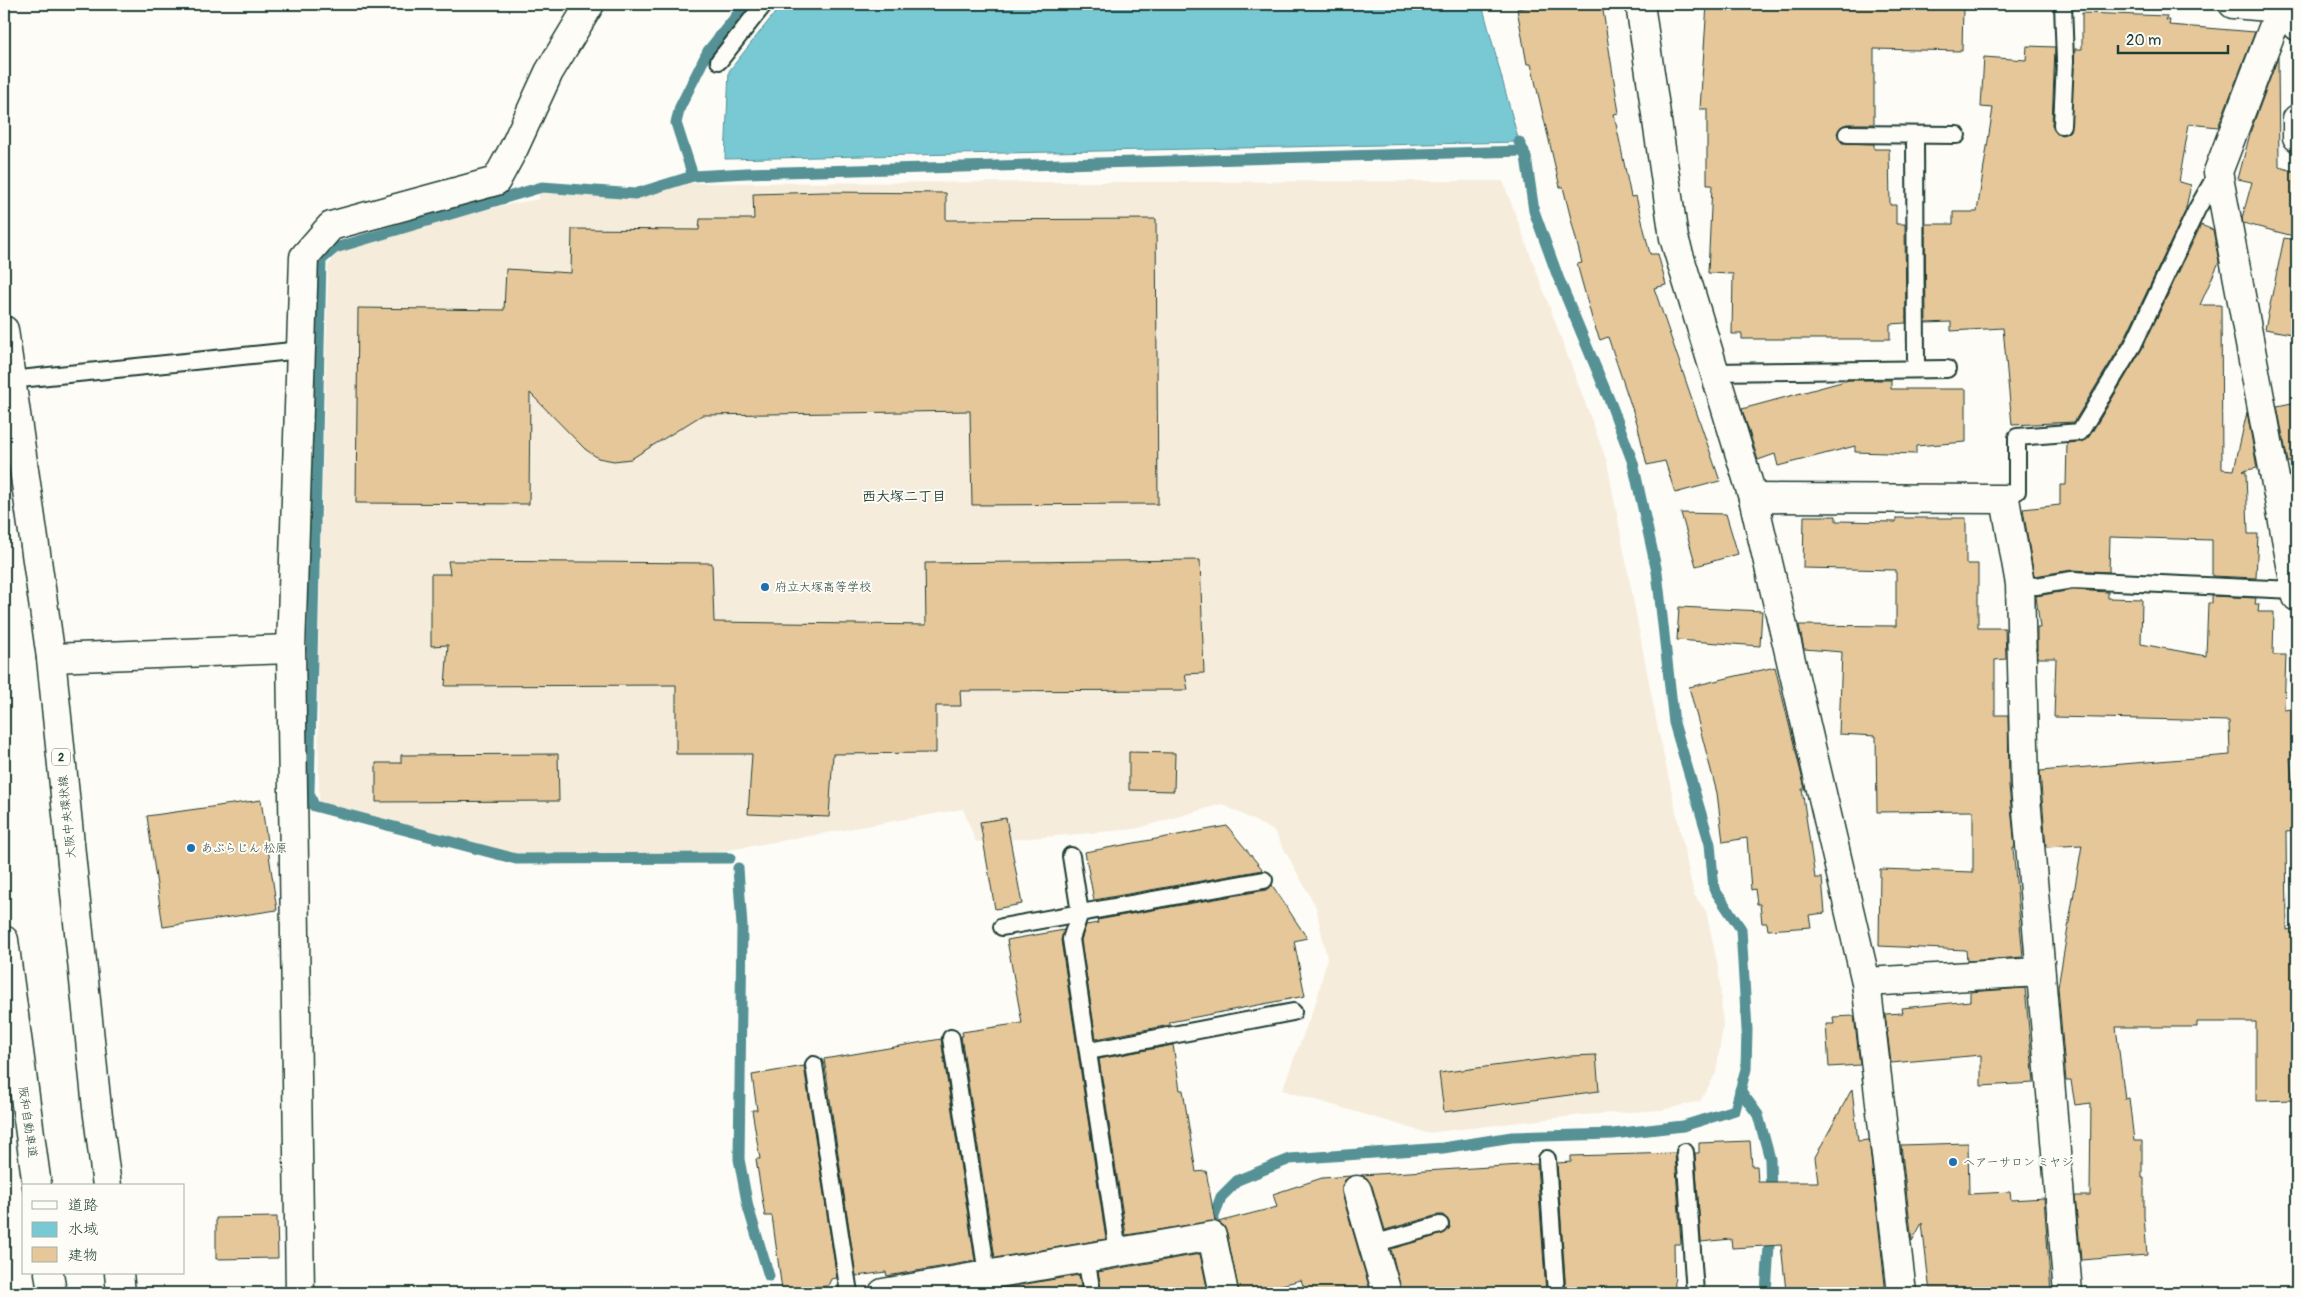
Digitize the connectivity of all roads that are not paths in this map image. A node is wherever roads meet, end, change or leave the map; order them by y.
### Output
1 (590, 4) edge
2 (764, 4) edge
3 (1640, 4) edge
4 (2063, 4) edge
5 (2233, 4) edge
6 (2286, 12) edge
7 (719, 61) dead end
8 (2297, 119) edge
9 (2062, 125) dead end
10 (1847, 134) dead end
11 (1915, 135) junction
12 (1957, 135) dead end
13 (2297, 138) edge
14 (2218, 172) junction
15 (4, 330) edge
16 (301, 350) junction
17 (1947, 368) dead end
18 (1916, 369) junction
19 (1714, 372) junction
20 (10, 380) junction
21 (2288, 492) edge
22 (1753, 498) junction
23 (2005, 499) junction
24 (2020, 584) junction
25 (2297, 594) edge
26 (291, 650) junction
27 (51, 658) junction
28 (1071, 856) dead end
29 (1264, 880) dead end
30 (1080, 913) junction
31 (1002, 927) dead end
32 (4, 940) edge
33 (2039, 972) junction
34 (1866, 982) junction
35 (1293, 1012) dead end
36 (951, 1038) dead end
37 (1088, 1051) junction
38 (814, 1065) dead end
39 (1685, 1152) dead end
40 (1547, 1158) dead end
41 (37, 1184) edge
42 (107, 1184) edge
43 (1357, 1190) dead end
44 (1440, 1226) dead end
45 (1373, 1244) junction
46 (1118, 1252) junction
47 (1086, 1258) junction
48 (49, 1274) edge
49 (119, 1274) edge
50 (987, 1274) junction
51 (960, 1286) edge
52 (52, 1293) edge
53 (122, 1293) edge
54 (300, 1293) edge
55 (849, 1293) edge
56 (883, 1293) edge
57 (1092, 1293) edge
58 (1224, 1293) edge
59 (1387, 1293) edge
60 (1556, 1293) edge
61 (1695, 1293) edge
62 (1902, 1293) edge
63 (2068, 1293) edge

1 - 16 main road
2 - 7 lane
3 - 19 main road
4 - 9 lane
5 - 6 main road
6 - 14 main road
8 - 13 main road
10 - 11 lane
11 - 12 lane
11 - 18 lane
14 - 21 main road
14 - 23 lane
15 - 20 main road, 大阪中央環状線 / 2
16 - 20 lane
16 - 26 main road
17 - 18 lane
18 - 19 lane
19 - 22 main road
20 - 27 main road, 大阪中央環状線 / 2
21 - 25 main road
22 - 23 main road
22 - 34 main road
23 - 24 main road
24 - 25 lane
24 - 33 main road
26 - 27 main road
26 - 54 main road
27 - 42 main road, 大阪中央環状線 / 2
28 - 30 lane
29 - 30 lane
30 - 31 lane
30 - 37 lane
32 - 41 main road, 阪和自動車道
33 - 34 main road
33 - 63 main road
34 - 62 main road
35 - 37 lane
36 - 50 lane
37 - 46 lane
38 - 55 lane
39 - 61 lane
40 - 60 lane
43 - 45 main road
44 - 45 lane
45 - 59 main road
46 - 47 main road
46 - 58 main road
47 - 50 main road
47 - 57 lane
48 - 52 main road
49 - 53 main road
50 - 51 main road
51 - 56 main road

